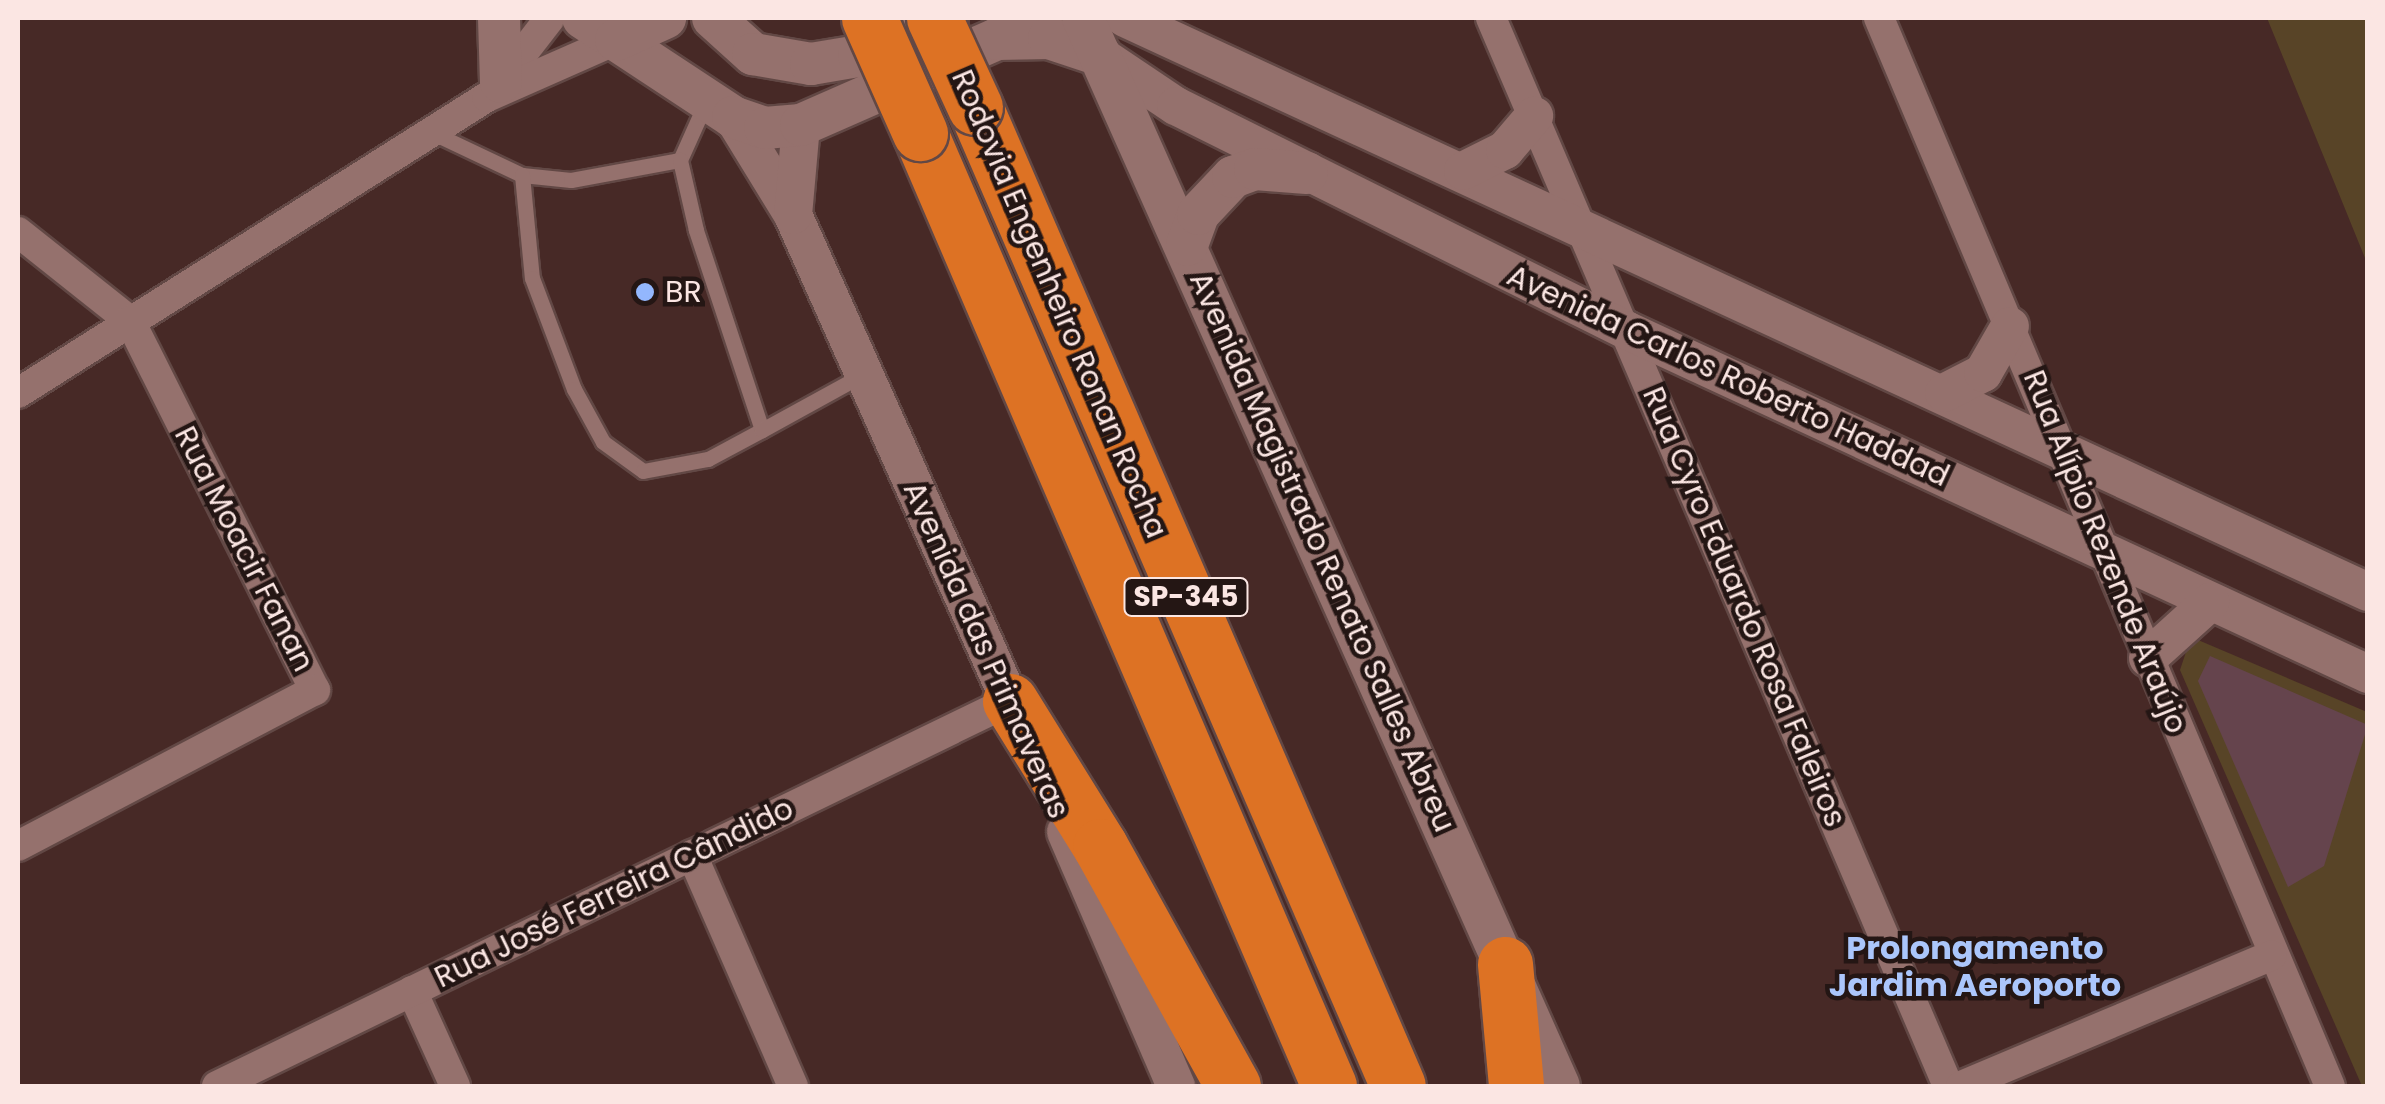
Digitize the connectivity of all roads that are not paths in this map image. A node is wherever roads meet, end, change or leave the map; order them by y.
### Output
1 (499, 18) edge
2 (550, 18) edge
3 (665, 18) edge
4 (713, 18) edge
5 (869, 18) edge
6 (934, 18) edge
7 (947, 18) edge
8 (1125, 18) edge
9 (1491, 18) edge
10 (1879, 18) edge
11 (599, 29) edge
12 (1091, 36) edge
13 (778, 62) junction
14 (494, 90) junction
15 (720, 109) junction
16 (1534, 116) junction
17 (801, 125) junction
18 (432, 132) junction
19 (680, 160) junction
20 (1464, 171) junction
21 (1308, 173) junction
22 (522, 175) junction
23 (793, 215) junction
24 (1581, 224) junction
25 (18, 232) edge
26 (1187, 246) junction
27 (130, 321) junction
28 (2010, 326) junction
29 (1626, 330) junction
30 (864, 374) junction
31 (1944, 393) junction
32 (18, 394) edge
33 (762, 430) junction
34 (2064, 450) junction
35 (2106, 556) junction
36 (2368, 592) edge
37 (2210, 602) junction
38 (2148, 658) junction
39 (2368, 674) edge
40 (1010, 701) junction
41 (18, 846) edge
42 (692, 855) junction
43 (2272, 955) junction
44 (1505, 964) junction
45 (412, 991) junction
46 (217, 1086) edge
47 (455, 1086) edge
48 (792, 1086) edge
49 (1176, 1086) edge
50 (1234, 1086) edge
51 (1329, 1086) edge
52 (1398, 1086) edge
53 (1516, 1086) edge
54 (1560, 1086) edge
55 (1948, 1086) edge
56 (1962, 1086) edge
57 (2330, 1086) edge

1 - 14 main road
2 - 14 street
3 - 11 main road
4 - 13 main road
5 - 51 highway, Rodovia Engenheiro Ronan Rocha / SP-345, bridge
6 - 52 highway, Rodovia Engenheiro Ronan Rocha / SP-345, bridge
7 - 13 main road
8 - 20 street
9 - 16 street, Rua Cyro Eduardo Rosa Faleiros
10 - 28 street, Rua Alípio Rezende Araújo
11 - 14 street
11 - 15 main road
12 - 17 main road
12 - 21 street, Avenida Carlos Roberto Haddad
12 - 26 main road, Avenida Magistrado Renato Salles Abreu
13 - 17 main road
14 - 18 street
15 - 17 main road
15 - 19 lane
15 - 23 street, Avenida das Primaveras
16 - 20 street
16 - 24 street, Rua Cyro Eduardo Rosa Faleiros
17 - 23 street, Avenida das Primaveras
18 - 22 lane
18 - 27 street
19 - 22 lane
19 - 33 lane
20 - 24 street
21 - 26 main road
21 - 29 street, Avenida Carlos Roberto Haddad
22 - 33 lane
23 - 30 street, Avenida das Primaveras
24 - 29 street, Rua Cyro Eduardo Rosa Faleiros
24 - 31 street
25 - 27 street
26 - 44 main road, Avenida Magistrado Renato Salles Abreu
27 - 32 street
27 - 41 street, Rua Moacir Fanan
28 - 31 street
28 - 34 street, Rua Alípio Rezende Araújo
29 - 35 street, Avenida Carlos Roberto Haddad
29 - 55 street, Rua Cyro Eduardo Rosa Faleiros
30 - 33 lane
30 - 40 street, Avenida das Primaveras
31 - 34 street
34 - 35 street, Rua Alípio Rezende Araújo
34 - 36 street
35 - 37 street, Avenida Carlos Roberto Haddad
35 - 38 street, Rua Alípio Rezende Araújo
37 - 38 street
37 - 39 street, Avenida Carlos Roberto Haddad
38 - 43 street, Rua Alípio Rezende Araújo
40 - 42 street, Rua José Ferreira Cândido
40 - 49 street, Avenida das Primaveras
40 - 50 highway
42 - 45 street, Rua José Ferreira Cândido
42 - 48 street
43 - 56 street
43 - 57 street, Rua Alípio Rezende Araújo
44 - 53 highway
44 - 54 main road, Avenida Magistrado Renato Salles Abreu
45 - 46 street, Rua José Ferreira Cândido
45 - 47 street

